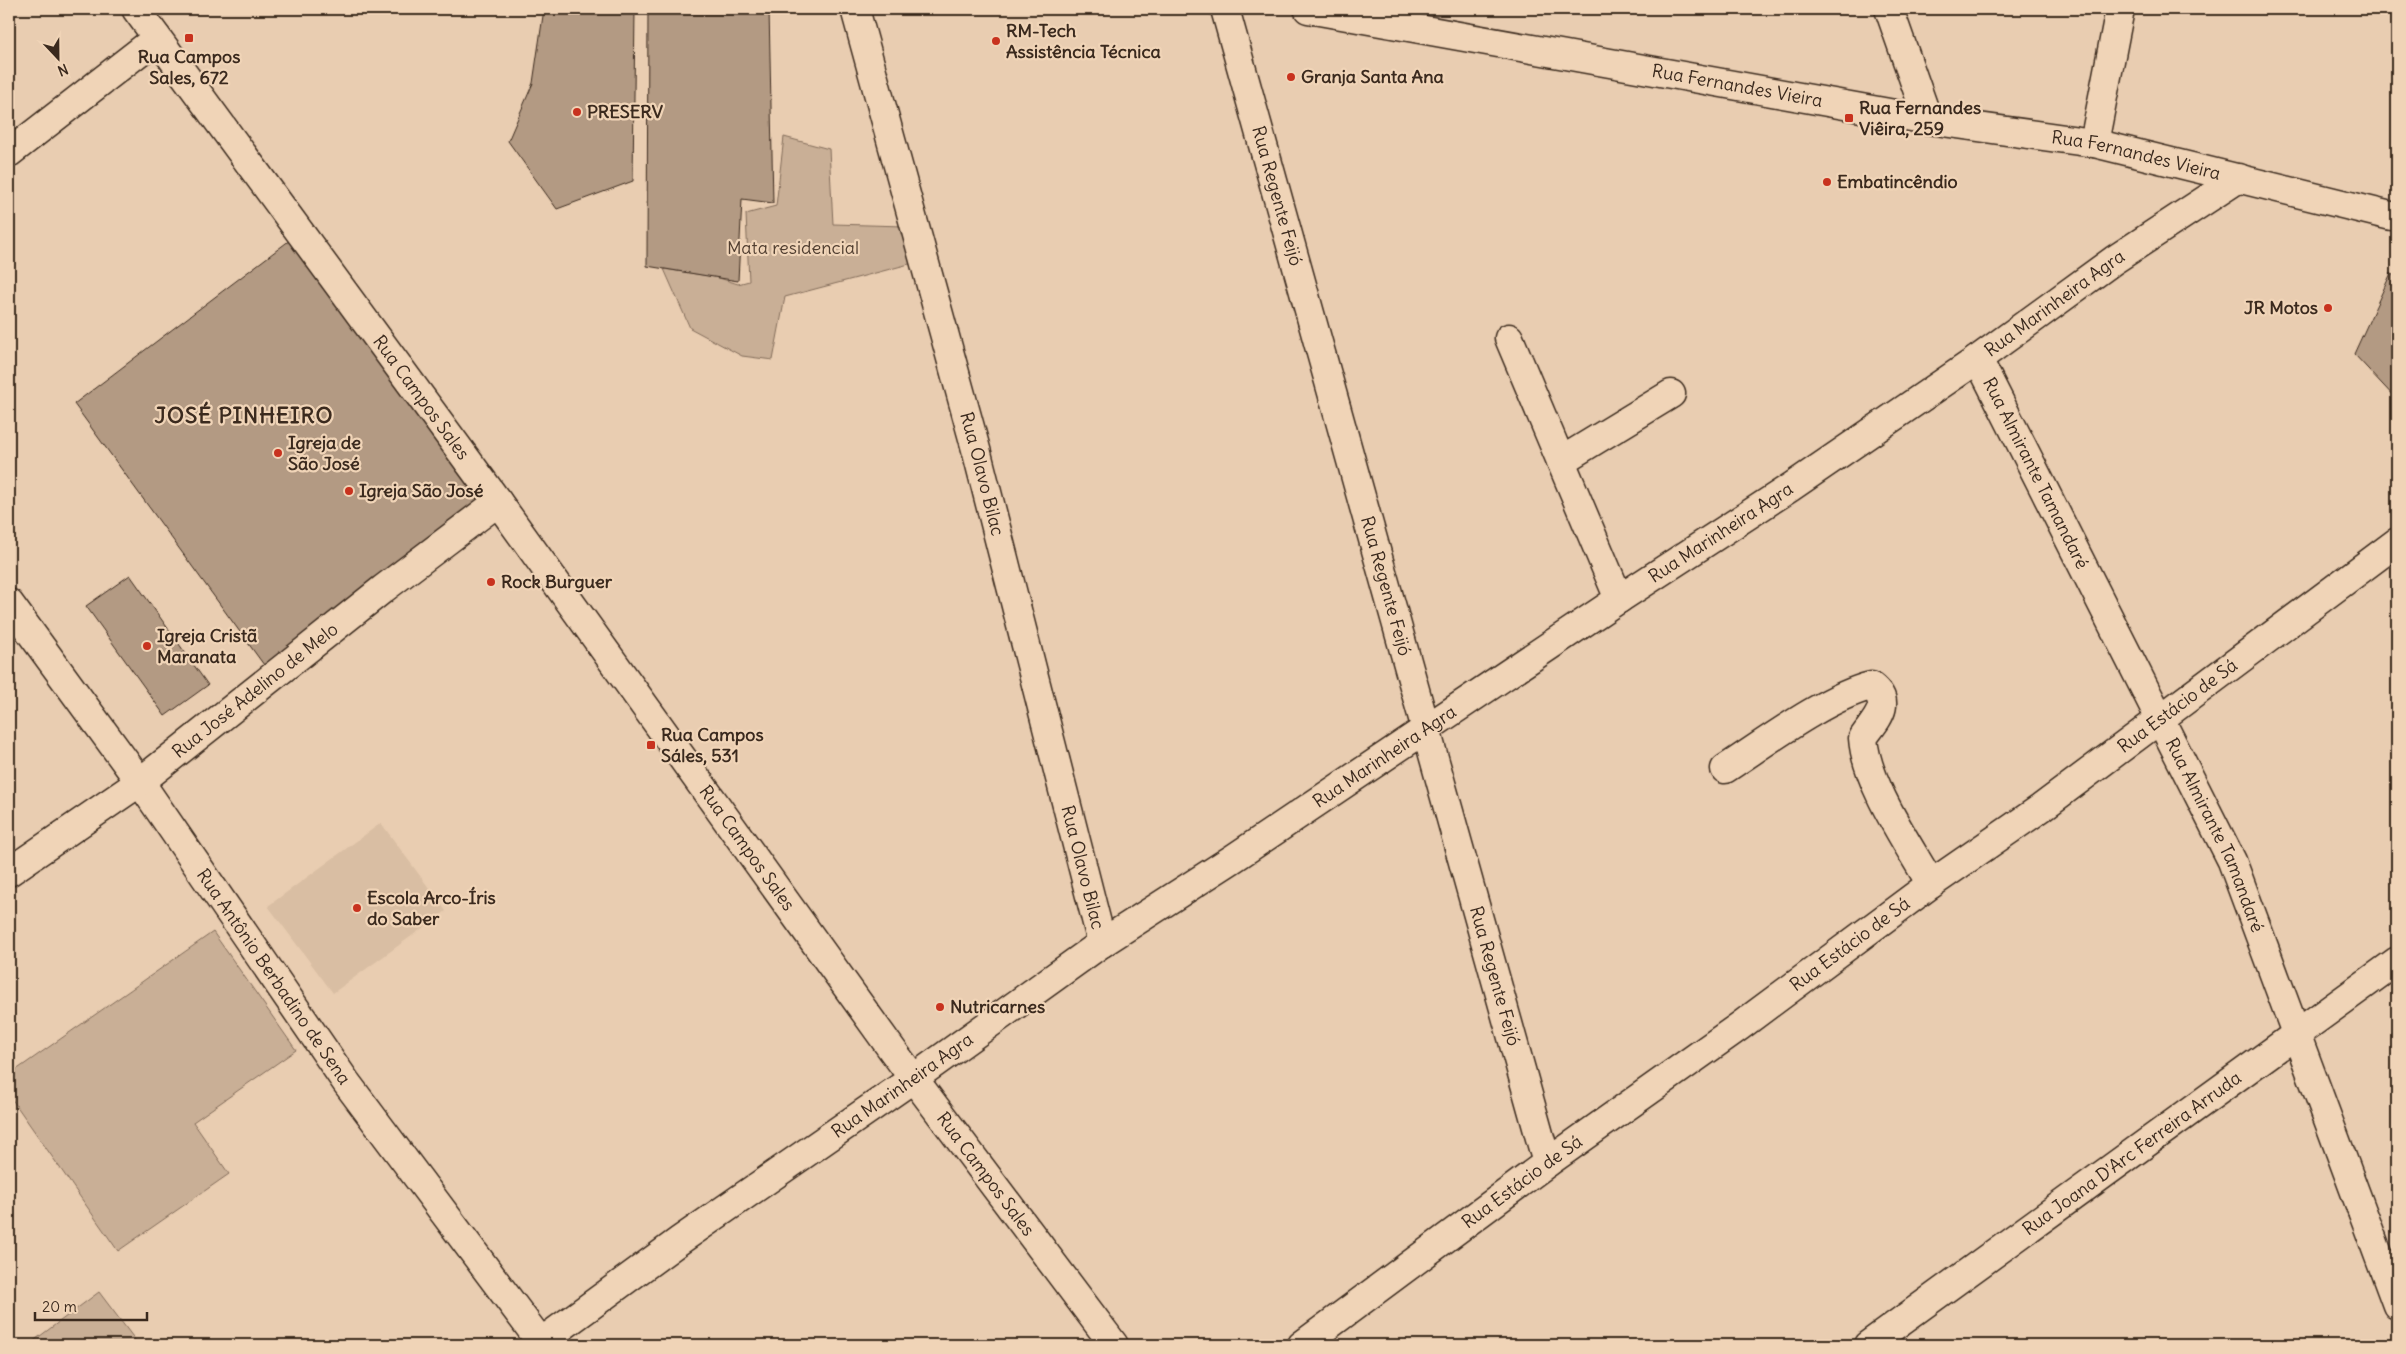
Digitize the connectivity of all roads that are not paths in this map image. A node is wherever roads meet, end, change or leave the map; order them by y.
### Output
1 (136, 9) edge
2 (151, 9) edge
3 (855, 9) edge
4 (1225, 9) edge
5 (1308, 9) edge
6 (1889, 9) edge
7 (2120, 9) edge
8 (157, 38) junction
9 (1928, 120) junction
10 (2094, 143) junction
11 (9, 153) edge
12 (2239, 178) junction
13 (2395, 219) edge
14 (1509, 338) dead end
15 (1978, 359) junction
16 (1671, 394) dead end
17 (1561, 461) junction
18 (498, 502) junction
19 (2397, 542) edge
20 (1619, 598) junction
21 (9, 603) edge
22 (2161, 720) junction
23 (1426, 729) junction
24 (1725, 770) dead end
25 (140, 782) junction
26 (9, 872) edge
27 (1931, 884) junction
28 (1102, 943) junction
29 (2397, 962) edge
30 (2296, 1035) junction
31 (914, 1078) junction
32 (1547, 1164) junction
33 (2396, 1298) edge
34 (540, 1344) edge
35 (1114, 1345) edge
36 (1302, 1345) edge
37 (1868, 1345) edge

1 - 8 street, Rua Campos Sales
2 - 8 street
3 - 28 street, Rua Olavo Bilac
4 - 23 street, Rua Regente Feijó
5 - 9 street, Rua Fernandes Vieira
6 - 9 street
7 - 10 street
8 - 11 street
8 - 18 street, Rua Campos Sales
9 - 10 street, Rua Fernandes Vieira
10 - 12 street, Rua Fernandes Vieira
12 - 13 street, Rua Fernandes Vieira
12 - 15 street, Rua Marinheira Agra
14 - 17 street
15 - 20 street, Rua Marinheira Agra
15 - 22 street, Rua Almirante Tamandaré
16 - 17 street
17 - 20 street
18 - 25 street, Rua José Adelino de Melo
18 - 31 street, Rua Campos Sales
19 - 22 street, Rua Estácio de Sá
20 - 23 street, Rua Marinheira Agra
21 - 25 street, Rua Antônio Berbadino de Sena
22 - 27 street, Rua Estácio de Sá
22 - 30 street, Rua Almirante Tamandaré
23 - 28 street, Rua Marinheira Agra
23 - 32 street, Rua Regente Feijó
24 - 27 street
25 - 26 street, Rua José Adelino de Melo
25 - 34 street, Rua Antônio Berbadino de Sena
27 - 32 street, Rua Estácio de Sá
28 - 31 street, Rua Marinheira Agra
29 - 30 street, Rua Joana D'Arc Ferreira Arruda
30 - 33 street, Rua Almirante Tamandaré
30 - 37 street, Rua Joana D'Arc Ferreira Arruda
31 - 34 street, Rua Marinheira Agra
31 - 35 street, Rua Campos Sales
32 - 36 street, Rua Estácio de Sá

